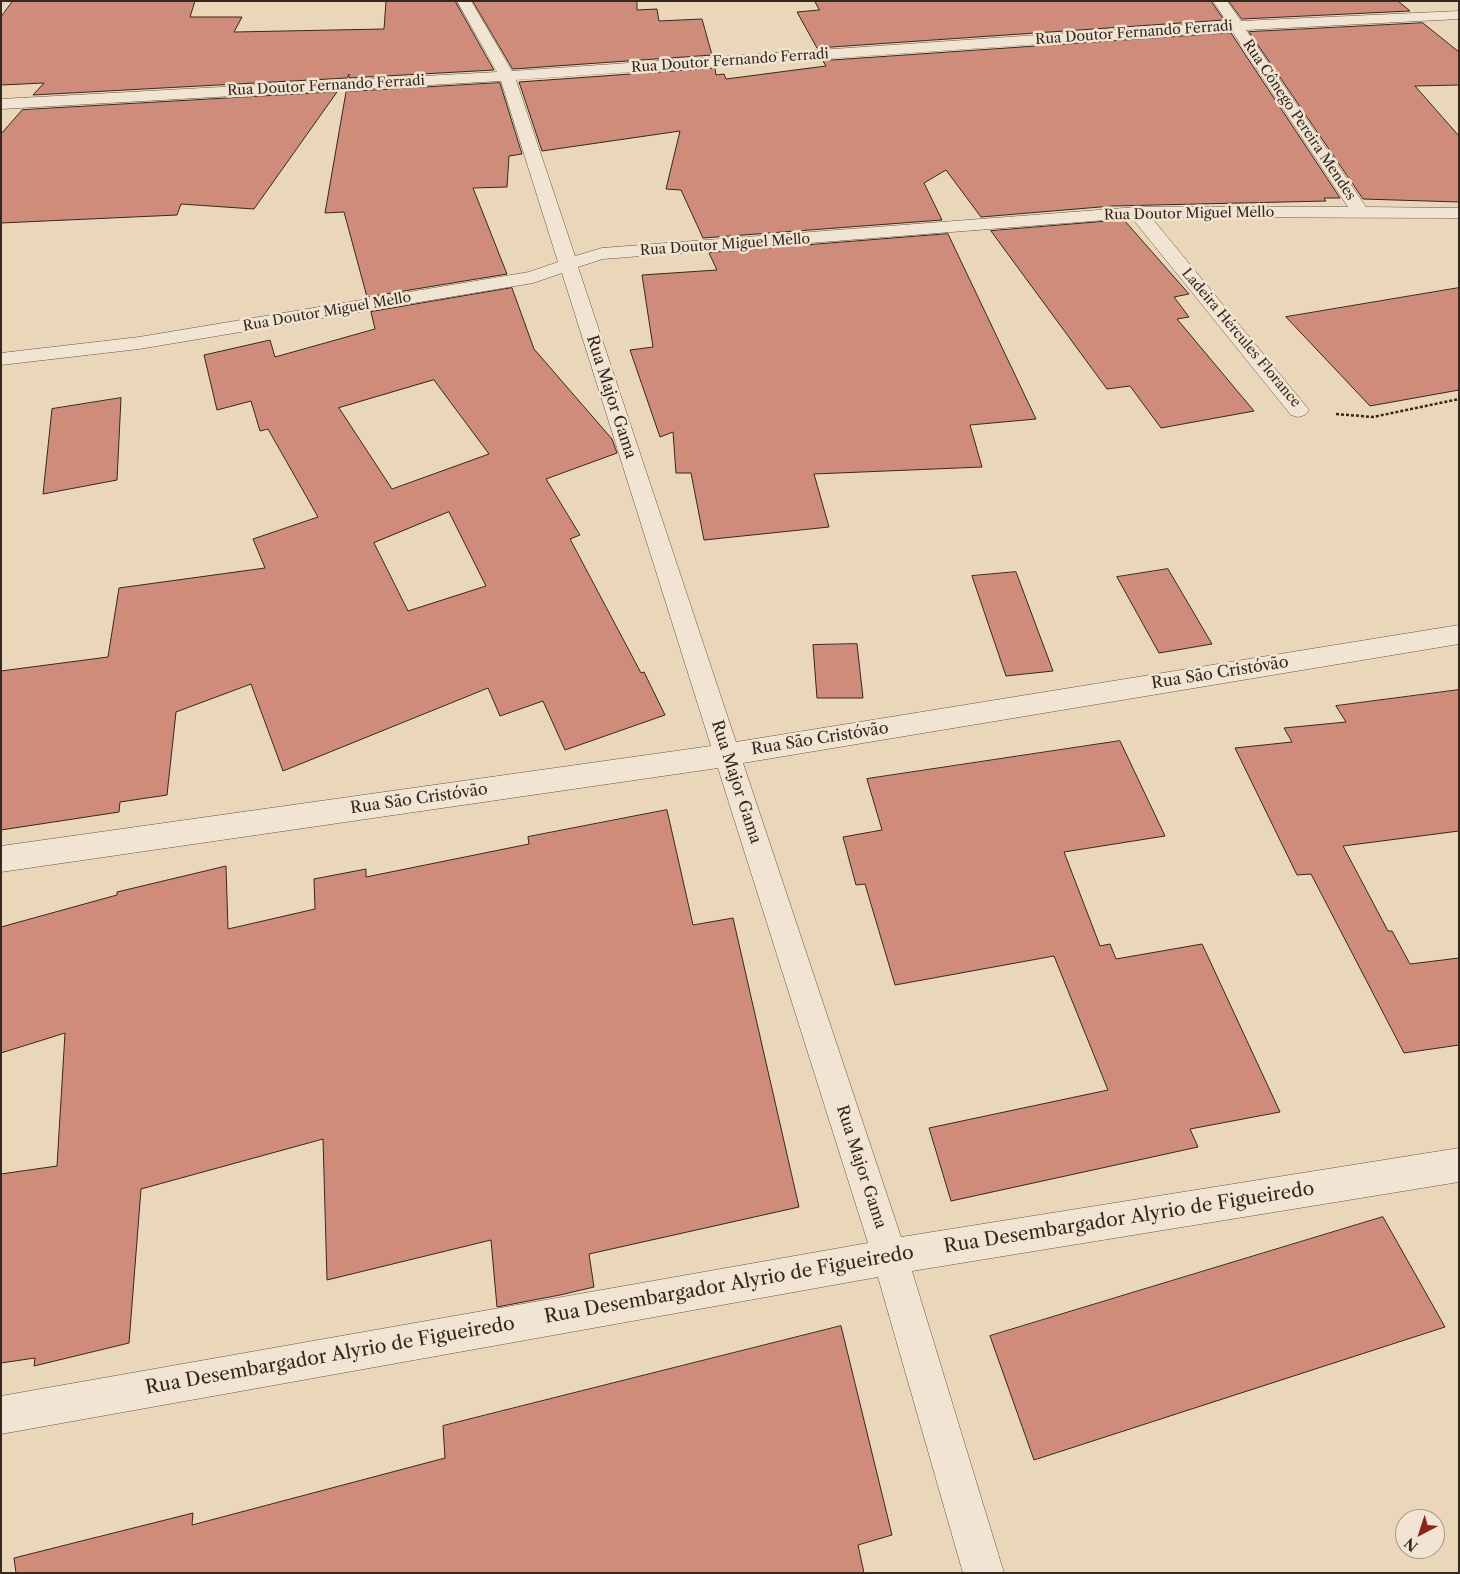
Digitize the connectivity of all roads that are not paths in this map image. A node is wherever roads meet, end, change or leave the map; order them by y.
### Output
1 (464, 1) edge
2 (1220, 1) edge
3 (1459, 15) edge
4 (1237, 26) junction
5 (507, 76) junction
6 (1, 104) edge
7 (1137, 212) junction
8 (1361, 213) junction
9 (1458, 214) edge
10 (568, 264) junction
11 (1, 359) edge
12 (1298, 410) road end
13 (1459, 634) edge
14 (727, 755) junction
15 (1, 858) edge
16 (1459, 1166) edge
17 (890, 1256) junction
18 (1, 1415) edge
19 (984, 1573) edge

1 - 5 street, Rua Major Gama
2 - 4 street, Rua Cônego Pereira Mendes
3 - 4 street, Rua Doutor Fernando Ferradi
4 - 5 street, Rua Doutor Fernando Ferradi
4 - 8 street, Rua Cônego Pereira Mendes
5 - 6 street, Rua Doutor Fernando Ferradi
5 - 10 street, Rua Major Gama
7 - 8 street, Rua Doutor Miguel Mello
7 - 10 street, Rua Doutor Miguel Mello
7 - 12 street, Ladeira Hércules Florance
8 - 9 street, Rua Doutor Miguel Mello
10 - 11 street, Rua Doutor Miguel Mello
10 - 14 street, Rua Major Gama
13 - 14 street, Rua São Cristóvão
14 - 15 street, Rua São Cristóvão
14 - 17 street, Rua Major Gama
16 - 17 street, Rua Desembargador Alyrio de Figueiredo
17 - 18 street, Rua Desembargador Alyrio de Figueiredo
17 - 19 street, Rua Major Gama

